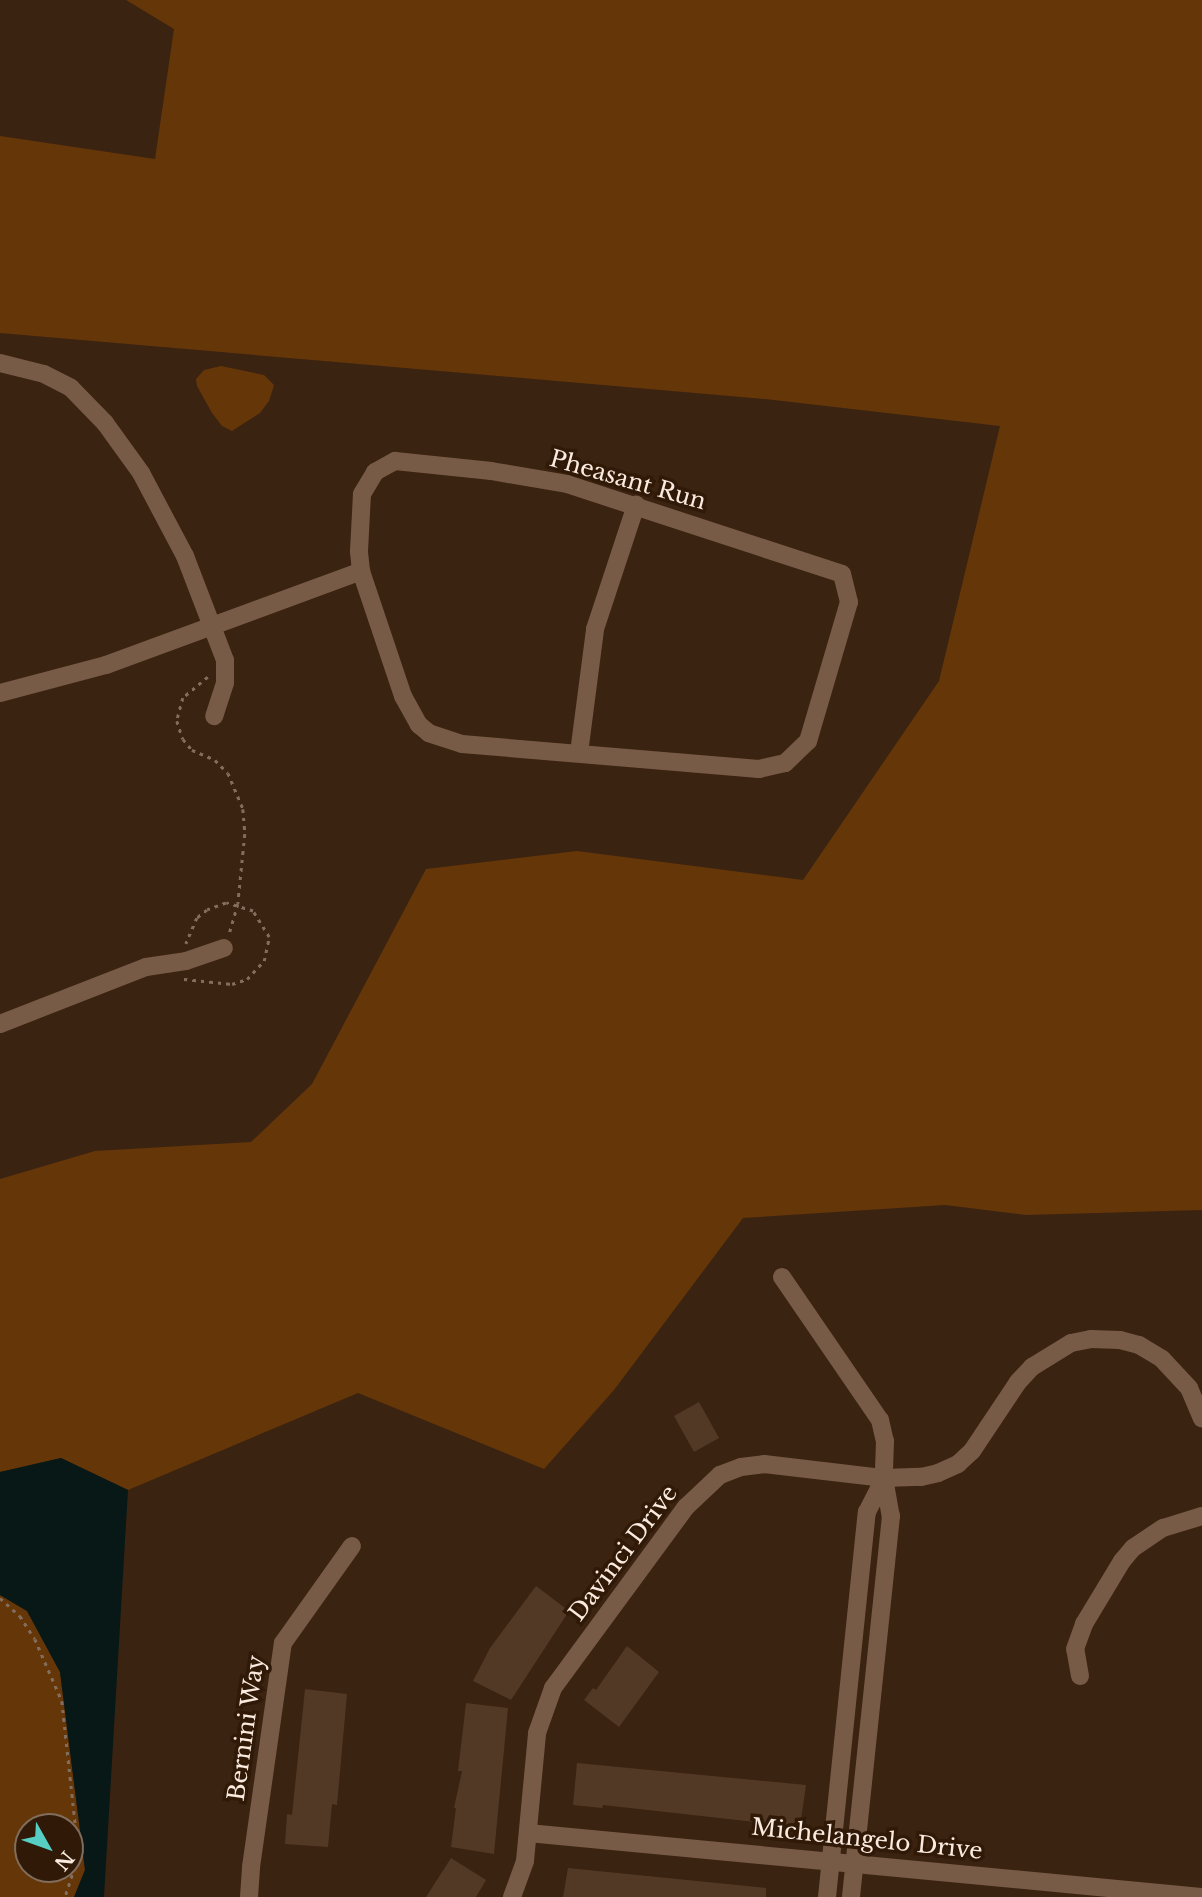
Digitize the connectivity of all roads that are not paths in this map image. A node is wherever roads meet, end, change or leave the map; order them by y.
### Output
1 (0, 363) edge
2 (636, 505) junction
3 (361, 571) junction
4 (212, 625) junction
5 (0, 694) edge
6 (215, 716) dead end
7 (579, 752) junction
8 (224, 948) road end
9 (0, 1024) edge
10 (782, 1277) dead end
11 (1202, 1418) edge
12 (884, 1478) junction
13 (1202, 1516) edge
14 (352, 1546) dead end
15 (856, 1636) junction
16 (879, 1639) junction
17 (1080, 1676) dead end
18 (528, 1833) junction
19 (830, 1860) junction
20 (855, 1862) junction
21 (249, 1897) edge
22 (512, 1897) edge
23 (827, 1897) edge
24 (851, 1897) edge
25 (1202, 1897) edge

1 - 4 street
2 - 3 street, Pheasant Run
2 - 7 street
2 - 7 street, Pheasant Run
3 - 4 street
3 - 7 street, Pheasant Run
4 - 5 street
4 - 6 street
8 - 9 street
10 - 12 street
11 - 12 street, Davinci Drive
12 - 15 street
12 - 16 street
12 - 18 street, Davinci Drive
13 - 17 street
14 - 21 street, Bernini Way
15 - 16 street
15 - 19 street
16 - 20 street
18 - 19 street, Michelangelo Drive
18 - 22 street, Davinci Drive
19 - 20 street, Michelangelo Drive
19 - 23 street
20 - 24 street
20 - 25 street, Michelangelo Drive

